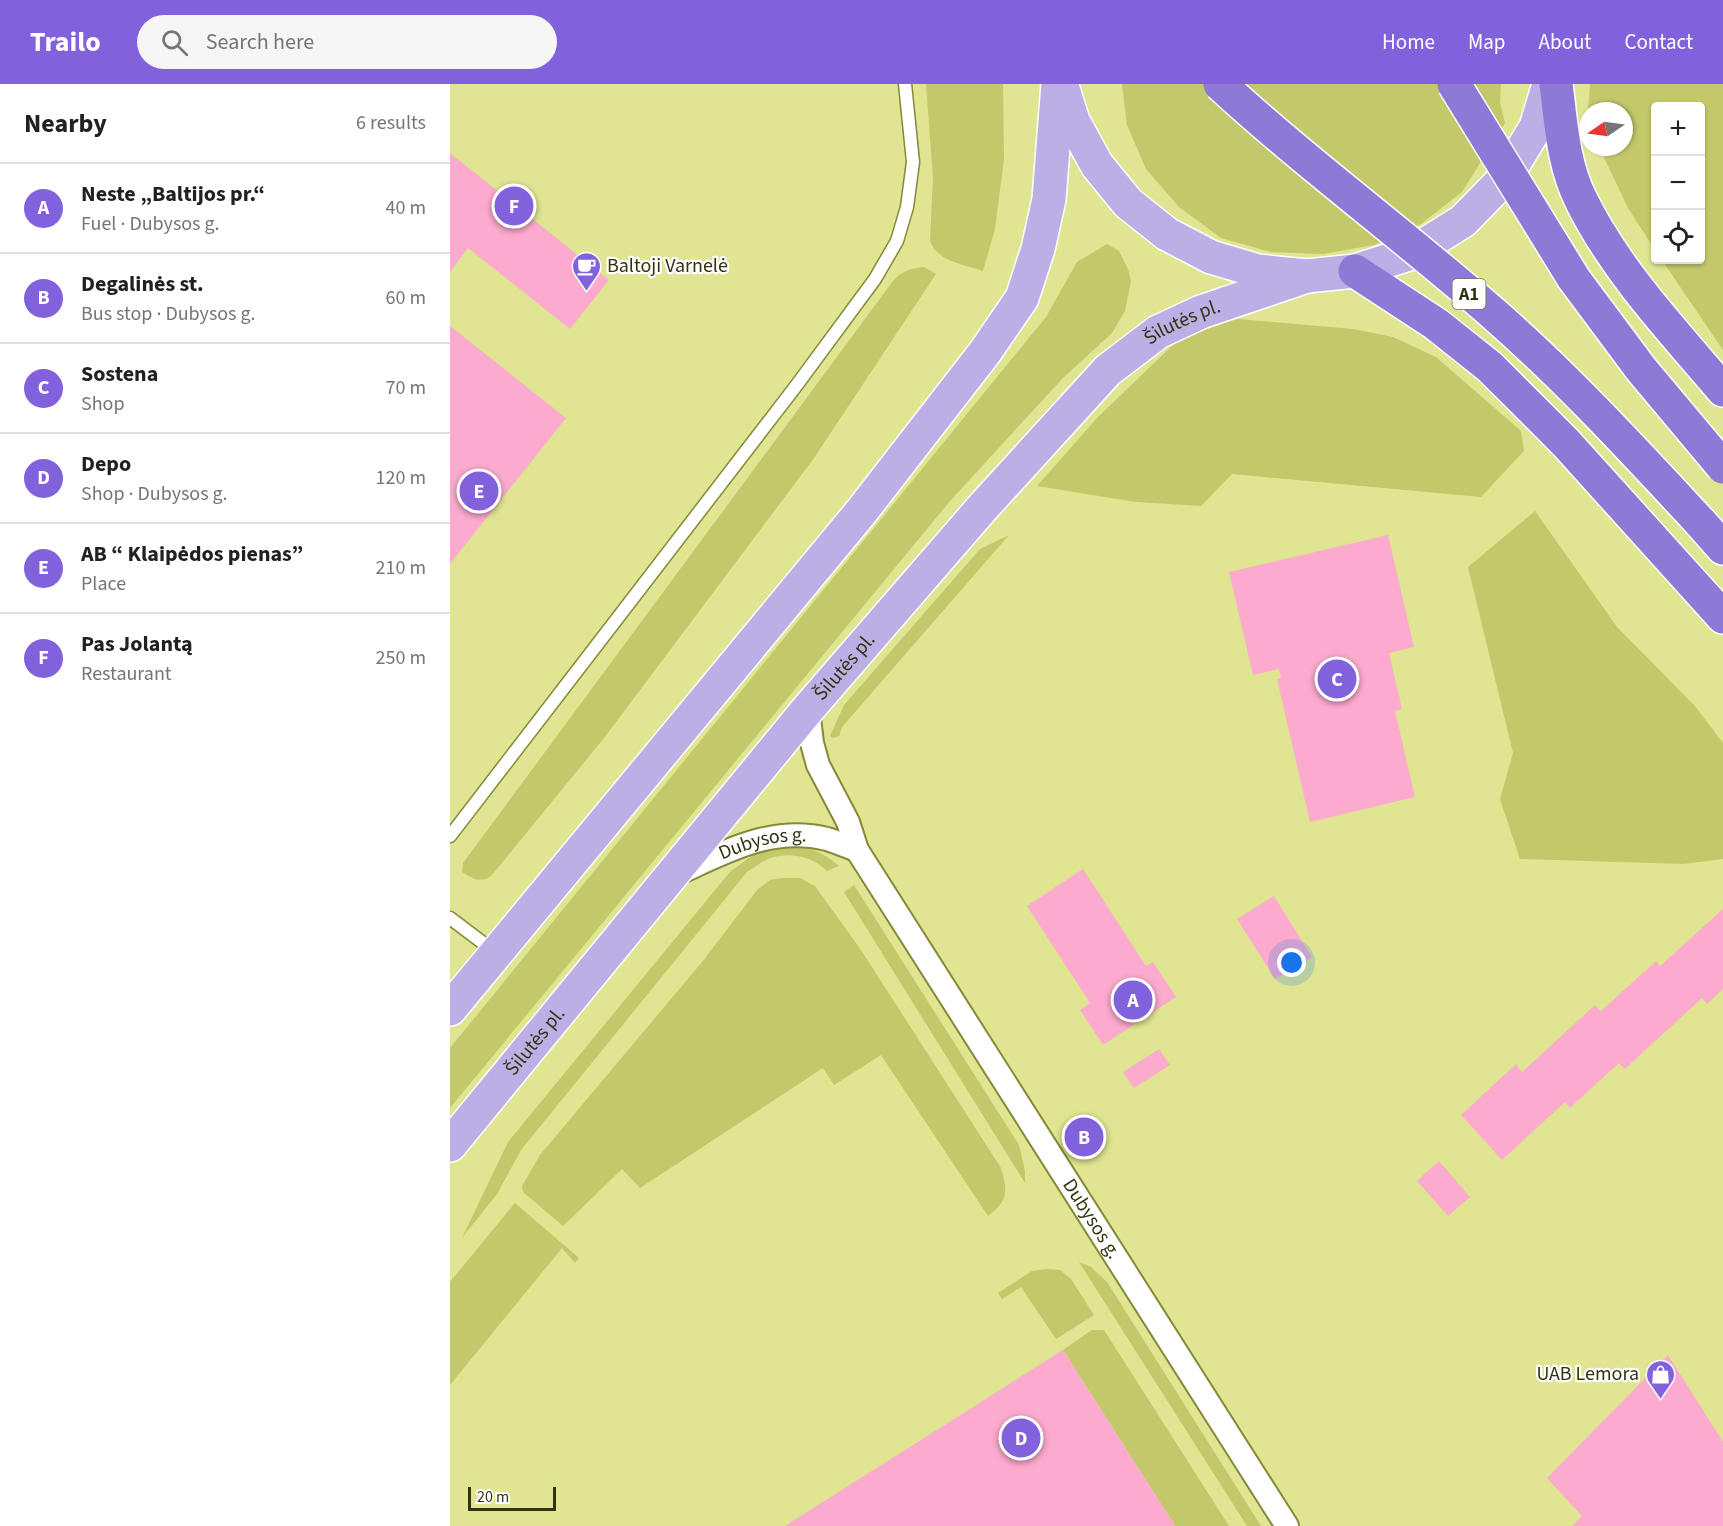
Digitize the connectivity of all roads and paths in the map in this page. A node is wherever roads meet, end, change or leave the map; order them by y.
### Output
1 (905, 84) edge
2 (1060, 84) edge
3 (1220, 84) edge
4 (1454, 84) edge
5 (1549, 84) edge
6 (1556, 84) edge
7 (1355, 271) junction
8 (1307, 276) junction
9 (1723, 390) edge
10 (1723, 467) edge
11 (1723, 548) edge
12 (1723, 617) edge
13 (808, 709) junction
14 (450, 836) edge
15 (858, 850) junction
16 (670, 877) junction
17 (450, 918) edge
18 (496, 953) junction
19 (450, 1009) edge
20 (450, 1145) edge
21 (1287, 1526) edge

1 - 14 lane
2 - 8 main road
2 - 18 main road
3 - 11 highway, A1, bridge
4 - 10 highway, bridge
5 - 7 main road
6 - 9 highway
7 - 8 main road
7 - 12 highway
8 - 13 main road, Šilutės pl.
13 - 15 street, Dubysos g.
13 - 16 main road, Šilutės pl.
15 - 16 street, Dubysos g.
15 - 21 street, Dubysos g.
16 - 20 main road, Šilutės pl.
17 - 18 lane
18 - 19 main road

